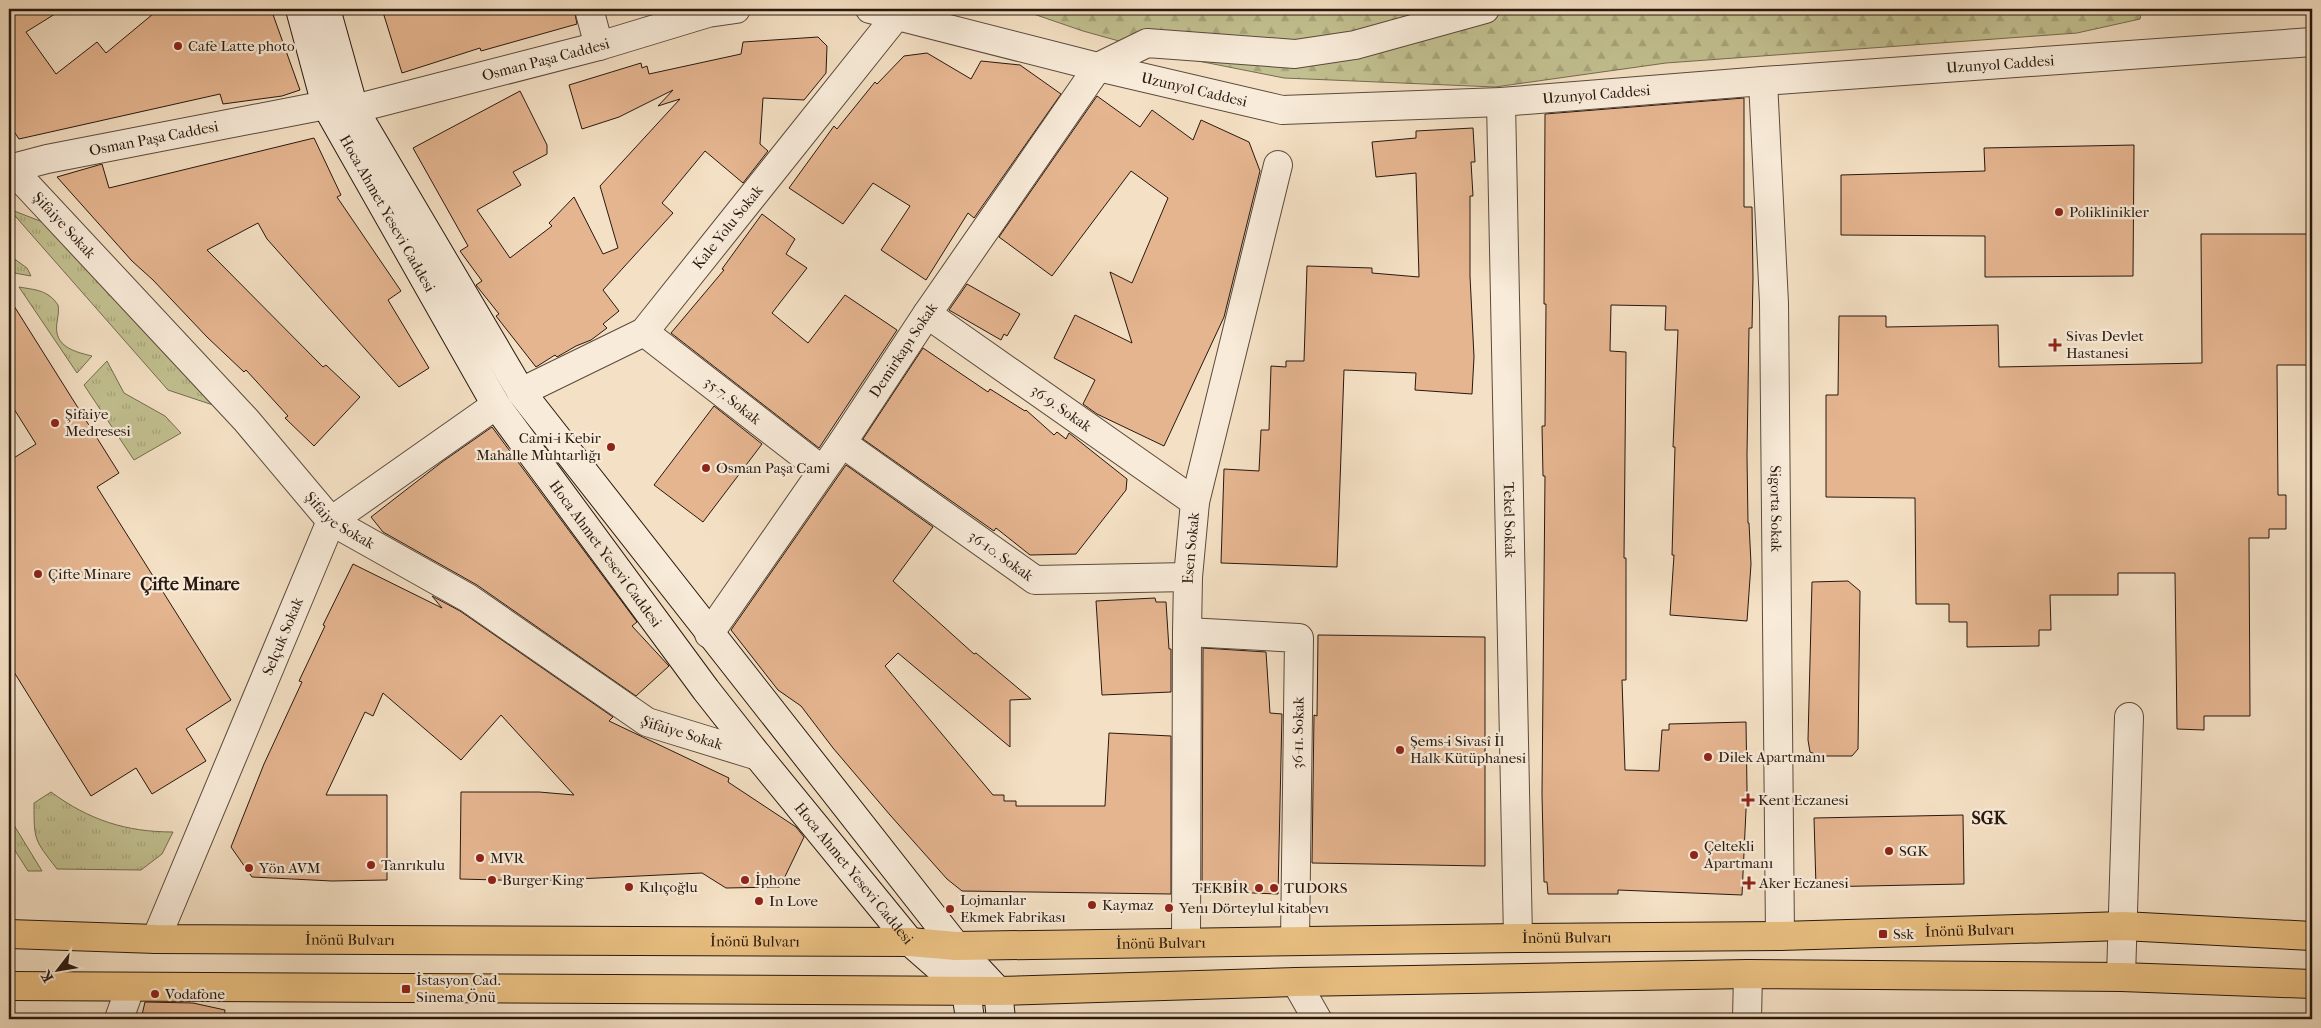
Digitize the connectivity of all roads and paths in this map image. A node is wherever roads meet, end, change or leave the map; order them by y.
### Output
1 (300, 9) edge
2 (326, 9) edge
3 (588, 9) edge
4 (736, 9) edge
5 (870, 9) edge
6 (1485, 9) edge
7 (895, 12) edge
8 (2312, 42) edge
9 (599, 46) junction
10 (1098, 67) junction
11 (1763, 81) junction
12 (1500, 102) junction
13 (326, 105) junction
14 (354, 109) junction
15 (1278, 165) dead end
16 (9, 167) edge
17 (927, 314) junction
18 (644, 332) junction
19 (521, 392) junction
20 (496, 405) junction
21 (842, 443) junction
22 (822, 470) junction
23 (1195, 502) junction
24 (331, 521) junction
25 (1188, 577) junction
26 (1187, 632) junction
27 (710, 634) junction
28 (2130, 717) dead end
29 (758, 756) junction
30 (2123, 926) junction
31 (9, 934) edge
32 (1780, 936) junction
33 (2312, 936) edge
34 (1518, 938) junction
35 (156, 939) junction
36 (1295, 941) junction
37 (910, 942) junction
38 (1186, 942) junction
39 (956, 946) junction
40 (1748, 974) junction
41 (2121, 977) junction
42 (1296, 982) junction
43 (2312, 984) edge
44 (9, 986) edge
45 (130, 988) junction
46 (966, 991) junction
47 (998, 991) junction
48 (119, 1019) edge
49 (970, 1019) edge
50 (1001, 1019) edge
51 (1317, 1019) edge
52 (1747, 1019) edge

1 - 13 street, Hoca Ahmet Yesevi Caddesi
2 - 14 street, Hoca Ahmet Yesevi Caddesi
3 - 9 street
4 - 9 street, Osman Paşa Caddesi
5 - 7 street
6 - 10 street
7 - 10 street, Uzunyol Caddesi
7 - 18 street, Kale Yolu Sokak
8 - 11 street, Uzunyol Caddesi
9 - 14 street, Osman Paşa Caddesi
10 - 12 street, Uzunyol Caddesi
10 - 17 street, Demirkapı Sokak
11 - 12 street, Uzunyol Caddesi
11 - 32 street, Sigorta Sokak
12 - 34 street, Tekel Sokak
13 - 16 street, Osman Paşa Caddesi
13 - 20 street, Hoca Ahmet Yesevi Caddesi
14 - 19 street, Hoca Ahmet Yesevi Caddesi
15 - 23 street, Esen Sokak
16 - 24 street, Şifaiye Sokak
17 - 21 street, Demirkapı Sokak
17 - 23 street, 36-9. Sokak
18 - 19 street, Kale Yolu Sokak
18 - 22 street, 35-7. Sokak
19 - 27 street, Hoca Ahmet Yesevi Caddesi
20 - 24 street
20 - 29 street, Hoca Ahmet Yesevi Caddesi
21 - 22 street, Demirkapı Sokak
21 - 25 street, 36-10. Sokak
22 - 27 street, Demirkapı Sokak
23 - 25 street, Esen Sokak
24 - 29 street, Şifaiye Sokak
24 - 35 street, Selçuk Sokak
25 - 26 street, Esen Sokak
26 - 36 street, 36-11. Sokak
26 - 38 street, Esen Sokak
27 - 39 street, Hoca Ahmet Yesevi Caddesi
28 - 30 street
29 - 37 street, Hoca Ahmet Yesevi Caddesi
30 - 32 main road, İnönü Bulvarı
30 - 33 main road, İnönü Bulvarı
30 - 41 street
31 - 35 main road, İnönü Bulvarı
32 - 34 main road, İnönü Bulvarı
34 - 36 main road, İnönü Bulvarı
35 - 37 main road, İnönü Bulvarı
36 - 38 main road, İnönü Bulvarı
37 - 39 main road, İnönü Bulvarı
37 - 46 street, Hoca Ahmet Yesevi Caddesi
38 - 39 main road, İnönü Bulvarı
39 - 47 street, Hoca Ahmet Yesevi Caddesi
40 - 41 main road
40 - 42 main road
40 - 52 street
41 - 43 main road
42 - 47 main road
42 - 51 street
44 - 45 main road
45 - 46 main road
45 - 48 street
46 - 47 main road
46 - 49 street
47 - 50 street

